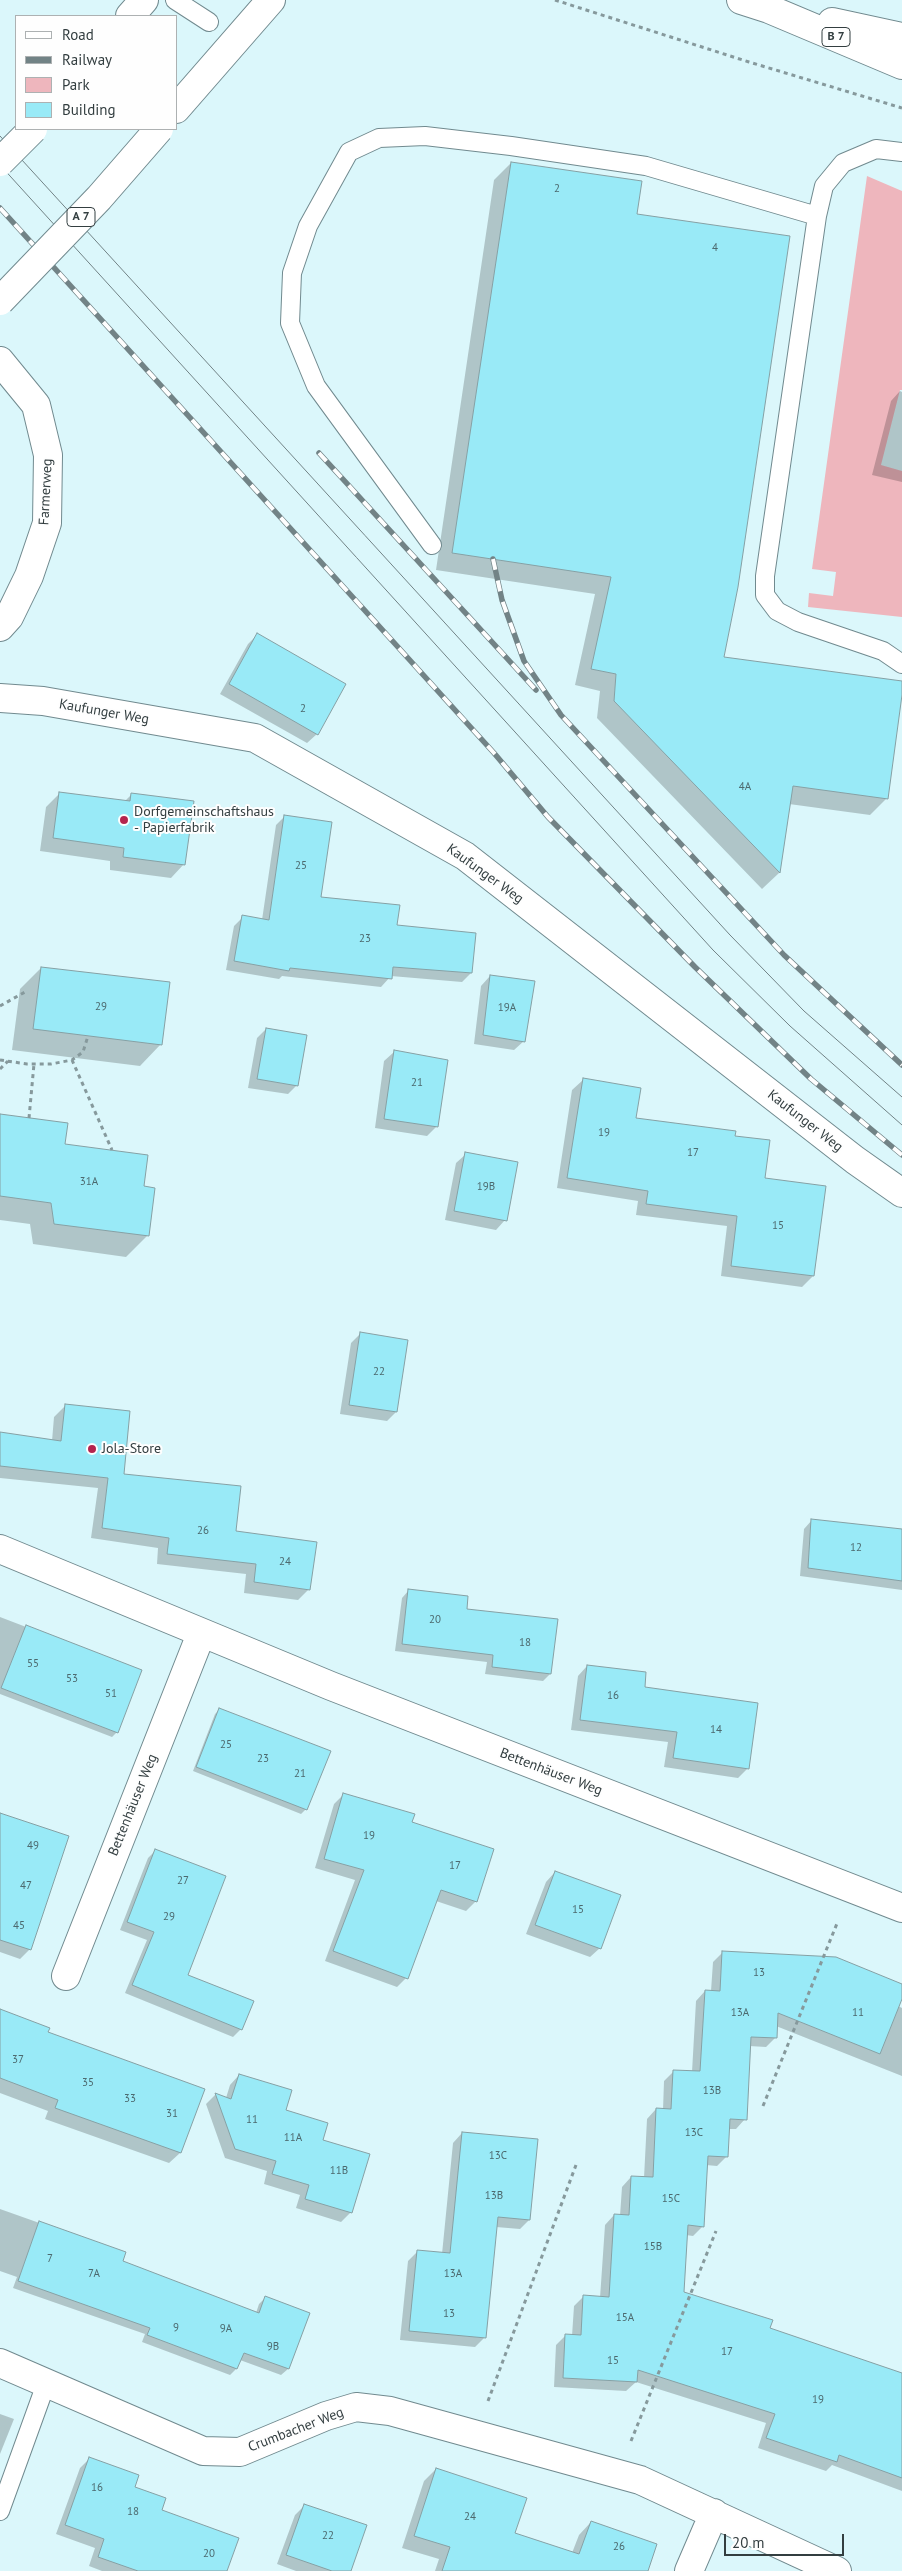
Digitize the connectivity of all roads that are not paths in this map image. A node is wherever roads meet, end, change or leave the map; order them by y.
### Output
1 (144, 0) edge
2 (175, 0) edge
3 (271, 0) edge
4 (741, 0) edge
5 (769, 9) junction
6 (131, 15) edge
7 (209, 22) dead end
8 (902, 36) edge
9 (902, 65) edge
10 (178, 107) edge
11 (31, 130) edge
12 (159, 130) edge
13 (902, 152) edge
14 (0, 162) edge
15 (816, 216) junction
16 (0, 301) edge
17 (0, 361) edge
18 (432, 545) dead end
19 (0, 627) edge
20 (902, 664) edge
21 (0, 698) edge
22 (902, 1192) edge
23 (0, 1549) edge
24 (201, 1634) junction
25 (902, 1908) edge
26 (66, 1976) dead end
27 (0, 2362) edge
28 (47, 2382) junction
29 (0, 2511) edge
30 (714, 2513) junction
31 (689, 2571) edge
32 (837, 2571) edge

1 - 6 main road
2 - 7 lane
3 - 10 main road
4 - 5 main road, B 7
5 - 8 main road, B 7
5 - 9 main road, B 7
11 - 14 main road, bridge
12 - 16 main road, A 7, bridge
13 - 15 lane
15 - 18 lane
15 - 20 lane
17 - 19 main road, Farmerweg
21 - 22 main road, Kaufunger Weg
23 - 24 main road, Bettenhäuser Weg
24 - 25 main road, Bettenhäuser Weg
24 - 26 main road, Bettenhäuser Weg
27 - 28 main road, Crumbacher Weg
28 - 29 lane
28 - 30 main road, Crumbacher Weg
30 - 31 main road
30 - 32 main road, Crumbacher Weg

